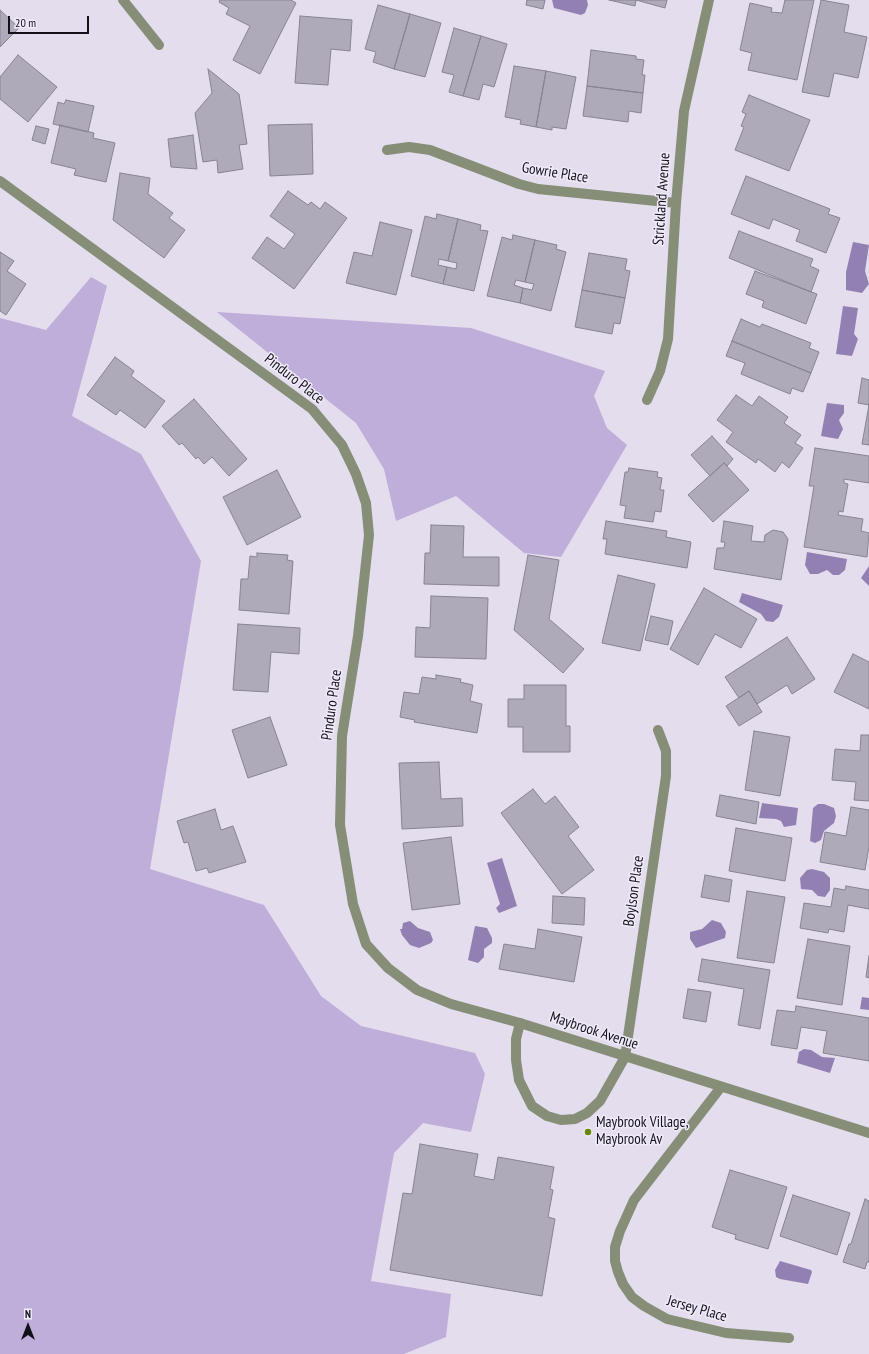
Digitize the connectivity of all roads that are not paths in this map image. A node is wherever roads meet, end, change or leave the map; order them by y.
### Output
1 (123, 0) edge
2 (709, 0) edge
3 (159, 45) dead end
4 (387, 150) dead end
5 (0, 181) edge
6 (676, 203) junction
7 (647, 400) dead end
8 (658, 730) dead end
9 (352, 904) joint
10 (520, 1023) junction
11 (625, 1057) junction
12 (721, 1087) junction
13 (869, 1132) edge
14 (789, 1338) dead end

1 - 3 street
2 - 6 street, Strickland Avenue
4 - 6 street, Gowrie Place
5 - 9 street, Pinduro Place
6 - 7 street, Strickland Avenue
8 - 11 street, Boylson Place
9 - 10 street, Maybrook Avenue
10 - 11 street, Maybrook Avenue
10 - 11 street
11 - 12 street, Maybrook Avenue
12 - 13 street, Maybrook Avenue
12 - 14 street, Jersey Place

